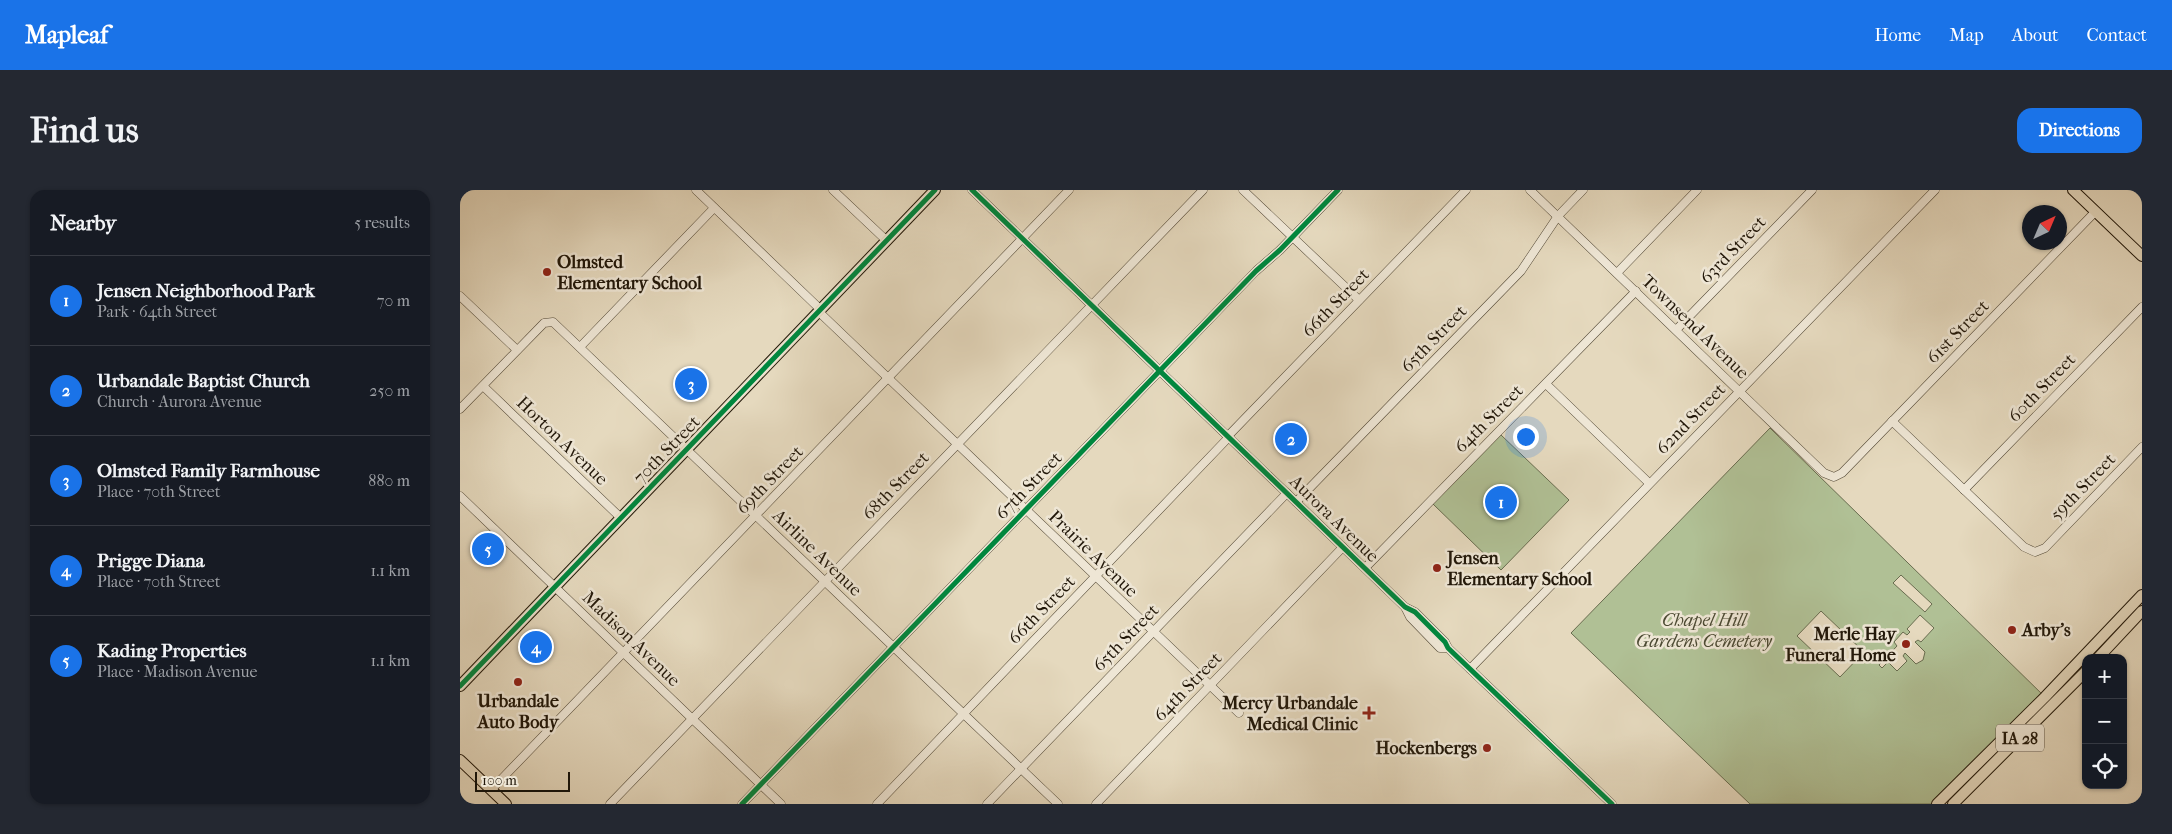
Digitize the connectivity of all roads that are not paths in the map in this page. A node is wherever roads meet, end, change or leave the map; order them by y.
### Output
1 (696, 190) edge
2 (833, 190) edge
3 (935, 190) edge
4 (972, 190) edge
5 (1069, 190) edge
6 (1203, 190) edge
7 (1244, 190) edge
8 (1338, 190) edge
9 (1466, 190) edge
10 (1530, 190) edge
11 (1583, 190) edge
12 (1697, 190) edge
13 (1812, 190) edge
14 (1935, 190) edge
15 (2073, 190) edge
16 (714, 208) junction
17 (2096, 212) junction
18 (1558, 216) junction
19 (1293, 237) junction
20 (1022, 238) junction
21 (887, 241) junction
22 (2142, 256) edge
23 (1617, 273) junction
24 (1636, 291) junction
25 (460, 296) edge
26 (1359, 300) junction
27 (1091, 305) junction
28 (2142, 307) edge
29 (820, 311) junction
30 (1676, 330) junction
31 (580, 347) junction
32 (517, 350) junction
33 (1160, 370) junction
34 (889, 378) junction
35 (1546, 384) junction
36 (483, 386) junction
37 (1739, 391) junction
38 (460, 409) edge
39 (1892, 421) junction
40 (1228, 437) junction
41 (958, 443) junction
42 (2142, 448) edge
43 (687, 450) junction
44 (1842, 473) joint
45 (1649, 483) junction
46 (1964, 490) junction
47 (1286, 493) junction
48 (460, 496) edge
49 (1296, 502) junction
50 (1026, 509) junction
51 (756, 516) junction
52 (621, 518) junction
53 (1343, 547) junction
54 (1366, 568) junction
55 (1096, 576) junction
56 (825, 581) junction
57 (555, 587) junction
58 (2142, 595) edge
59 (2142, 611) edge
60 (1154, 631) junction
61 (893, 647) junction
62 (624, 653) junction
63 (2102, 654) edge
64 (1470, 668) junction
65 (2082, 675) edge
66 (460, 686) edge
67 (1211, 686) junction
68 (1239, 713) dead end
69 (964, 714) junction
70 (692, 719) junction
71 (460, 760) edge
72 (1021, 769) junction
73 (761, 785) junction
74 (491, 790) junction
75 (506, 804) edge
76 (610, 804) edge
77 (742, 804) edge
78 (781, 804) edge
79 (877, 804) edge
80 (987, 804) edge
81 (1058, 804) edge
82 (1096, 804) edge
83 (1612, 804) edge
84 (1937, 804) edge
85 (1953, 804) edge

1 - 16 street, Prairie Avenue
2 - 21 street
3 - 21 main road, 70th Street
4 - 20 street, Aurora Avenue
5 - 20 street, 69th Street
6 - 27 street, 68th Street
7 - 19 street
8 - 19 street, 67th Street
9 - 26 street, 66th Street
10 - 18 street, Townsend Avenue
11 - 18 street, 65th Street
12 - 23 street
13 - 30 street, 63rd Street
14 - 37 street, 62nd Street
15 - 17 main road
16 - 29 street, Prairie Avenue
16 - 31 street
17 - 22 main road
17 - 39 street, 61st Street
18 - 23 street, Townsend Avenue
18 - 49 street, 65th Street
19 - 26 street
19 - 33 street, 67th Street
20 - 27 street, Aurora Avenue
20 - 34 street, 69th Street
21 - 29 main road, 70th Street
23 - 24 street, Townsend Avenue
24 - 30 street, Townsend Avenue
24 - 35 street, 64th Street
25 - 32 street
26 - 40 street, 66th Street
27 - 33 street, Aurora Avenue
27 - 41 street, 68th Street
28 - 46 street, 60th Street
29 - 34 street, Prairie Avenue
29 - 43 main road, 70th Street
30 - 37 street, Townsend Avenue
31 - 32 street, Airline Avenue
31 - 43 street, Airline Avenue
32 - 36 street
33 - 40 street, Aurora Avenue
33 - 50 street, 67th Street
34 - 41 street, Prairie Avenue
34 - 51 street, 69th Street
35 - 45 street
35 - 54 street, 64th Street
36 - 38 street
36 - 52 street, Horton Avenue
37 - 44 street, Townsend Avenue
37 - 45 street, 62nd Street
39 - 44 street, 61st Street
39 - 46 street
40 - 47 street, Aurora Avenue
40 - 55 street, 66th Street
41 - 50 street, Prairie Avenue
41 - 56 street, 68th Street
42 - 46 street, 59th Street
43 - 51 street, Airline Avenue
43 - 52 main road, 70th Street
45 - 64 street, 62nd Street
47 - 49 street, Aurora Avenue
47 - 60 street, 65th Street
48 - 57 street, Madison Avenue
49 - 53 street, Aurora Avenue
50 - 55 street, Prairie Avenue
50 - 61 street, 67th Street
51 - 56 street, Airline Avenue
51 - 62 street, 69th Street
52 - 57 main road, 70th Street
53 - 54 street, Aurora Avenue
53 - 67 street, 64th Street
54 - 64 street, Aurora Avenue
55 - 60 street, Prairie Avenue
55 - 69 street, 66th Street
56 - 61 street, Airline Avenue
56 - 70 street, 68th Street
57 - 62 street, Madison Avenue
57 - 66 main road, 70th Street
58 - 84 main road, IA 28
59 - 63 main road
60 - 67 street, Prairie Avenue
60 - 72 street, 65th Street
61 - 69 street, Airline Avenue
61 - 73 street, 67th Street
62 - 70 street, Madison Avenue
62 - 74 street, 69th Street
64 - 83 street, Aurora Avenue
65 - 85 main road, IA 28
67 - 68 street, Prairie Avenue
67 - 82 street, 64th Street
69 - 72 street, Airline Avenue
69 - 79 street, 66th Street
70 - 73 street, Madison Avenue
70 - 76 street, 68th Street
71 - 74 main road
72 - 80 street, 65th Street
72 - 81 street, Airline Avenue
73 - 77 street, 67th Street
73 - 78 street, Madison Avenue
74 - 75 main road

